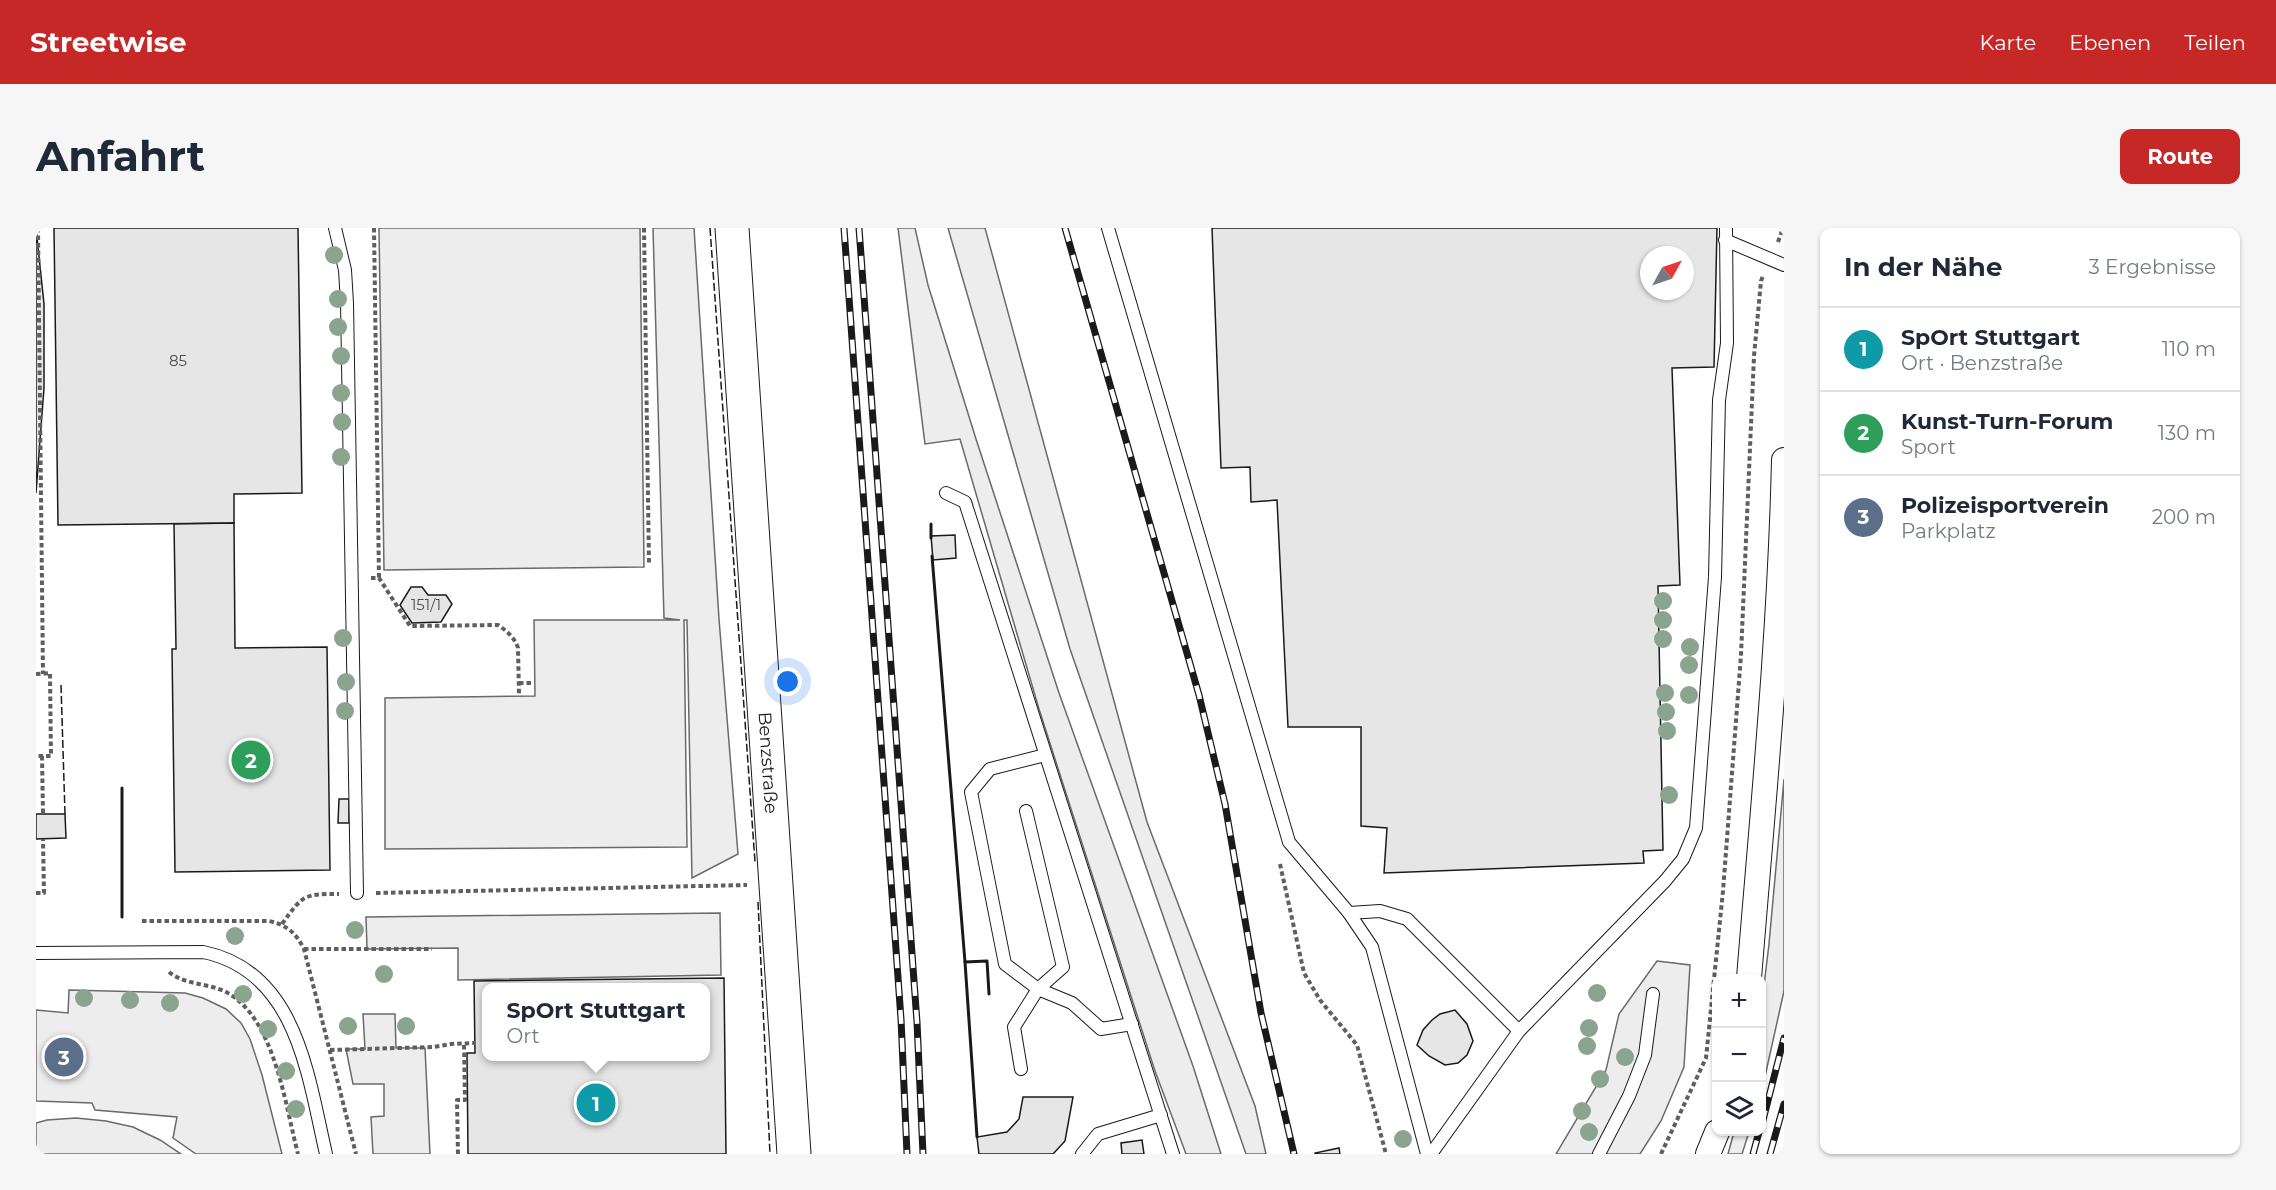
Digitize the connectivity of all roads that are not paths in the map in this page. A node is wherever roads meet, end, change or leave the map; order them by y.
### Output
1 (335, 228) edge
2 (732, 228) edge
3 (1108, 228) edge
4 (1726, 234) edge
5 (1784, 265) edge
6 (1784, 460) edge
7 (946, 493) dead end
8 (1045, 755) junction
9 (1026, 811) dead end
10 (357, 893) road end
11 (1349, 913) junction
12 (36, 952) edge
13 (1749, 974) edge
14 (1038, 989) junction
15 (1653, 994) dead end
16 (1132, 1024) junction
17 (1518, 1031) junction
18 (1021, 1069) dead end
19 (1161, 1115) junction
20 (1715, 1136) edge
21 (327, 1154) edge
22 (795, 1154) edge
23 (1082, 1154) edge
24 (1171, 1154) edge
25 (1429, 1154) edge
26 (1599, 1154) edge
27 (1708, 1154) edge

1 - 10 lane
2 - 22 main road, Benzstraße
3 - 11 lane
4 - 5 lane
4 - 17 lane
6 - 13 street
7 - 8 lane
8 - 14 lane
8 - 16 lane
9 - 14 lane
11 - 17 lane
11 - 25 lane
12 - 21 lane
14 - 16 lane
14 - 18 lane
15 - 26 lane
16 - 19 lane
17 - 25 lane
19 - 23 lane
19 - 24 lane
20 - 27 street

